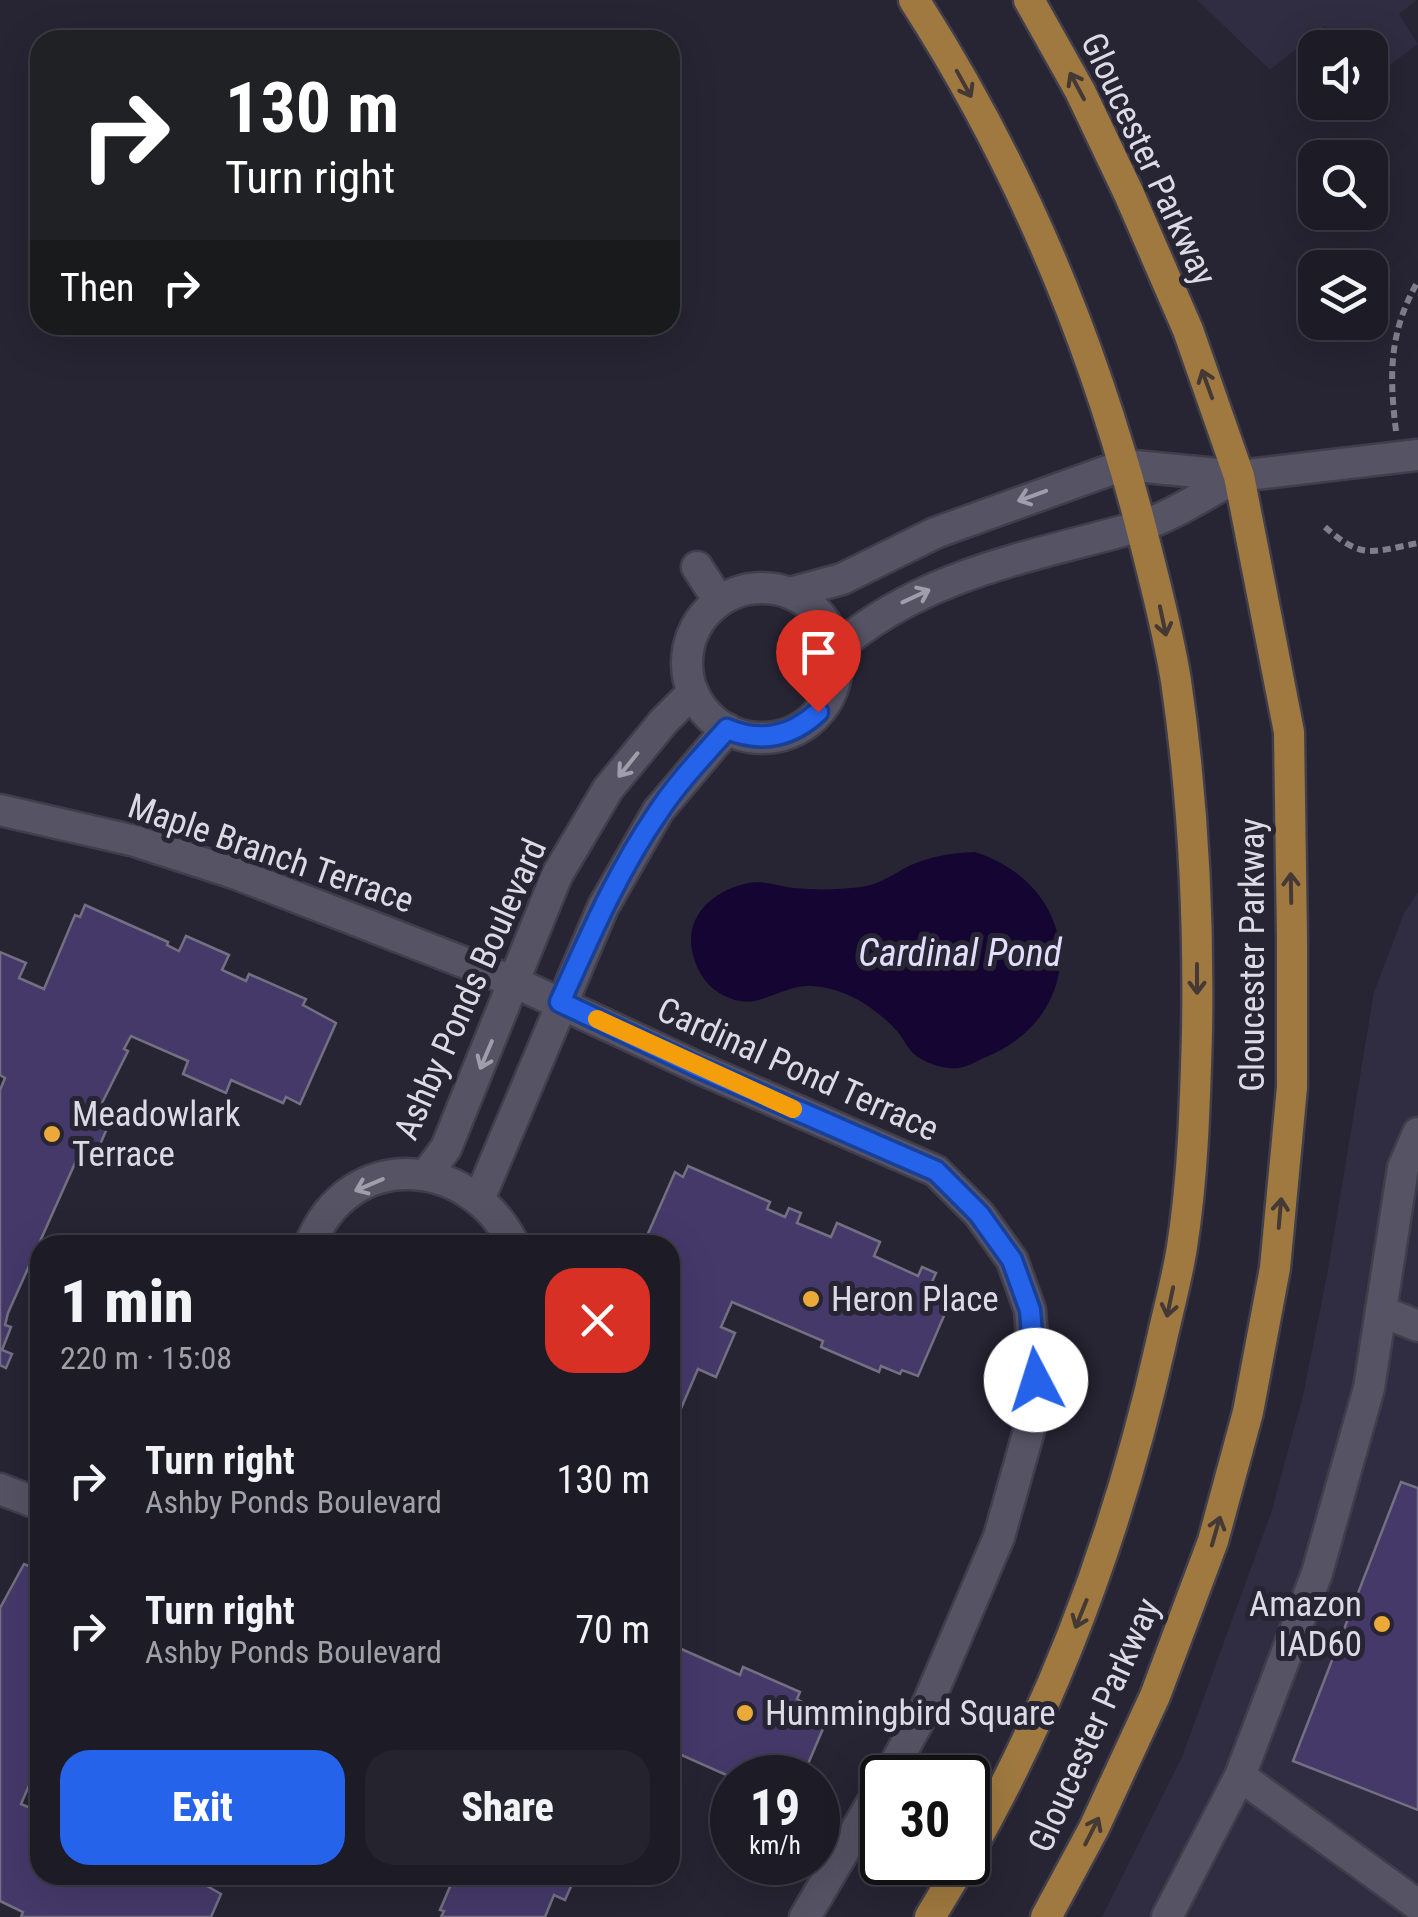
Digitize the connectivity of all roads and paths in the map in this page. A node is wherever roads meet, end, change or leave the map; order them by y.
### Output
1 (914, 0) edge
2 (1030, 0) edge
3 (1418, 281) edge
4 (1408, 456) edge
5 (1124, 465) junction
6 (1239, 476) junction
7 (1141, 526) junction
8 (1325, 527) dead end
9 (1418, 543) edge
10 (696, 567) dead end
11 (790, 593) junction
12 (719, 600) junction
13 (835, 650) junction
14 (692, 692) junction
15 (727, 729) junction
16 (0, 810) edge
17 (512, 981) junction
18 (560, 1002) junction
19 (1418, 1133) edge
20 (426, 1174) junction
21 (480, 1198) junction
22 (314, 1235) edge
23 (509, 1235) edge
24 (1381, 1312) junction
25 (1418, 1326) edge
26 (0, 1488) edge
27 (30, 1500) edge
28 (901, 1755) edge
29 (1240, 1776) junction
30 (990, 1814) edge
31 (860, 1823) edge
32 (949, 1885) edge
33 (1418, 1905) edge
34 (805, 1917) edge
35 (930, 1917) edge
36 (1046, 1917) edge
37 (1167, 1917) edge

1 -> 5 main road, Gloucester Parkway
6 -> 2 main road, Gloucester Parkway
3 - 4 path
4 - 6 street
5 - 6 street
5 - 7 main road, Gloucester Parkway
5 -> 11 street
6 - 7 street
36 -> 6 main road, Gloucester Parkway
13 -> 7 street
7 -> 30 main road, Gloucester Parkway
8 - 9 path
10 - 12 street
11 - 12 street
11 - 13 street
12 - 14 street
13 - 15 street
14 - 15 street
14 -> 17 street, Ashby Ponds Boulevard
15 - 18 street
16 - 17 street, Maple Branch Terrace
17 - 18 street, Cardinal Pond Terrace
17 -> 20 street, Ashby Ponds Boulevard
18 - 21 street
18 - 28 street, Cardinal Pond Terrace
19 - 24 street
20 - 21 street, Ashby Ponds Boulevard
20 -> 22 street, Ashby Ponds Boulevard
21 - 23 street, Ashby Ponds Boulevard
24 - 25 street
24 - 29 street
26 - 27 street
29 - 33 street
29 - 37 street
31 - 34 street
32 - 35 main road

